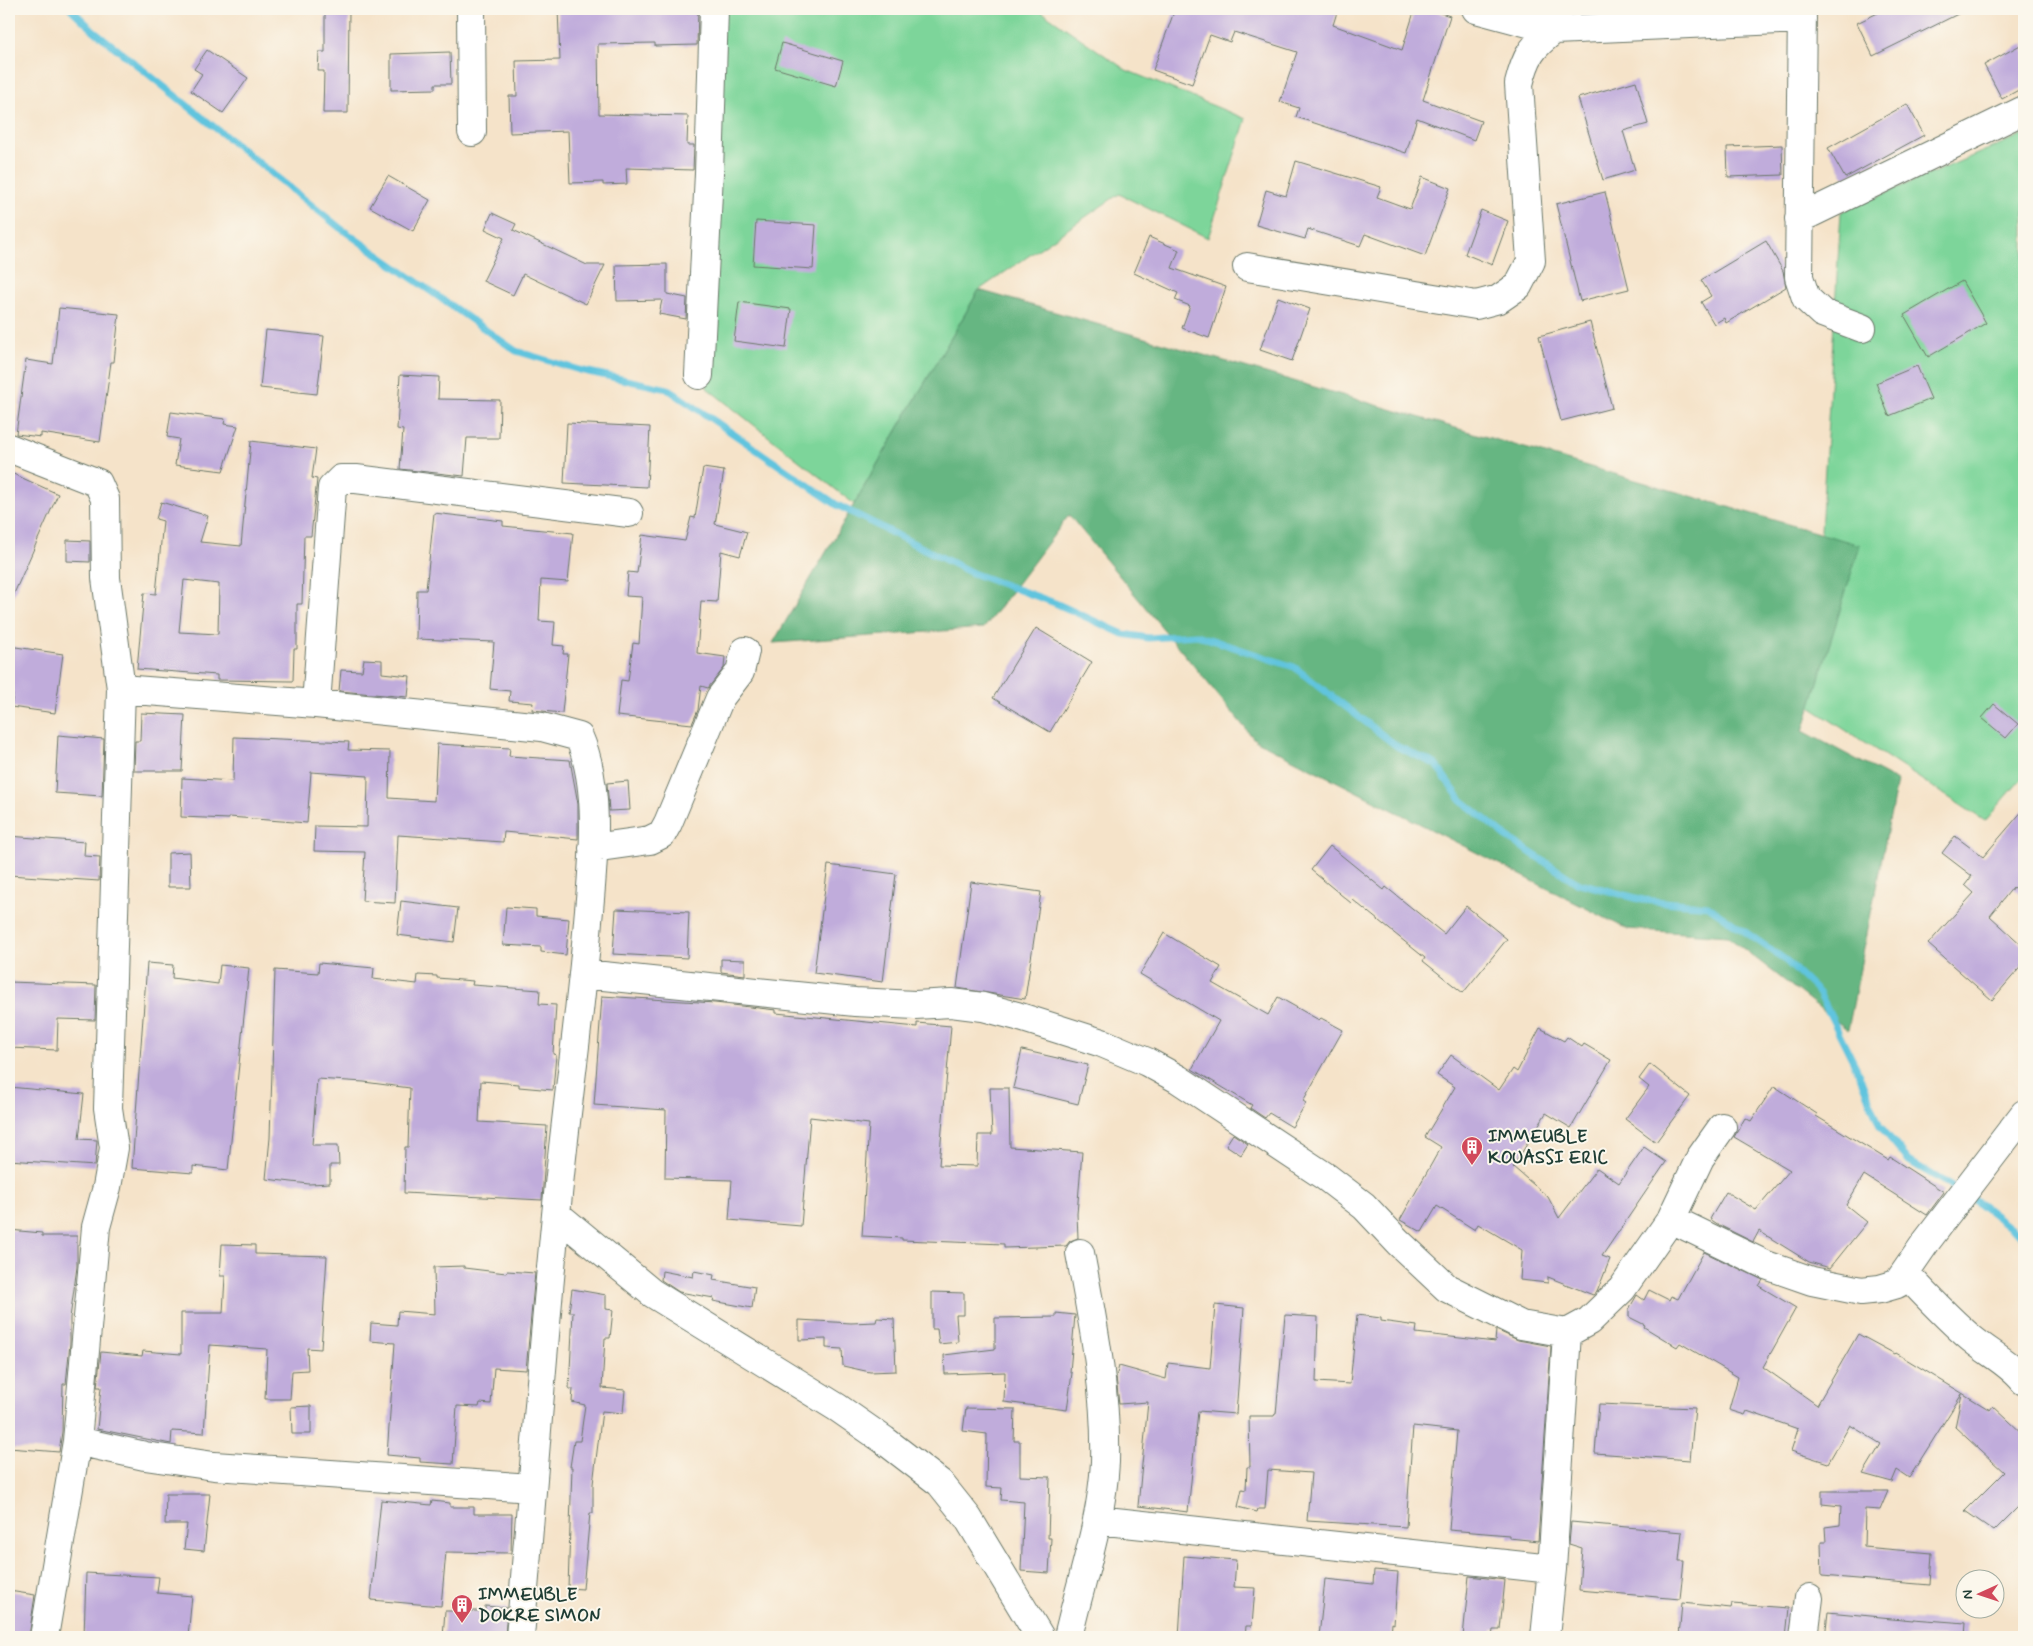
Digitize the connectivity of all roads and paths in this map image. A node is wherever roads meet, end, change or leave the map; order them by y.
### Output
1 (472, 9) edge
2 (714, 9) edge
3 (1476, 9) edge
4 (1802, 14) edge
5 (1554, 30) junction
6 (2024, 110) edge
7 (472, 132) dead end
8 (1799, 219) junction
9 (1247, 267) dead end
10 (1862, 328) dead end
11 (699, 375) dead end
12 (9, 448) edge
13 (629, 512) dead end
14 (746, 651) dead end
15 (122, 689) junction
16 (316, 704) junction
17 (593, 848) junction
18 (584, 974) junction
19 (2024, 1114) edge
20 (1722, 1128) dead end
21 (556, 1214) junction
22 (1671, 1219) junction
23 (1080, 1254) dead end
24 (1905, 1273) junction
25 (1567, 1333) junction
26 (2024, 1381) edge
27 (77, 1440) junction
28 (532, 1488) junction
29 (1097, 1520) junction
30 (1552, 1569) junction
31 (1809, 1598) dead end
32 (44, 1637) edge
33 (520, 1637) edge
34 (1040, 1637) edge
35 (1068, 1637) edge
36 (1545, 1637) edge
37 (1804, 1637) edge

1 - 7 street
2 - 11 street
3 - 5 street
4 - 5 street
4 - 8 street
5 - 9 street
6 - 8 street
8 - 10 street
12 - 15 street
13 - 16 street
14 - 17 street
15 - 16 street
15 - 27 street
16 - 17 street
17 - 18 street
18 - 21 street
18 - 25 street
19 - 24 street
20 - 22 street
21 - 28 street
21 - 34 street
22 - 24 street
22 - 25 street
23 - 29 street
24 - 26 street
25 - 30 street
27 - 28 street
27 - 32 street
28 - 33 street
29 - 30 street
29 - 35 street
30 - 36 street
31 - 37 street

